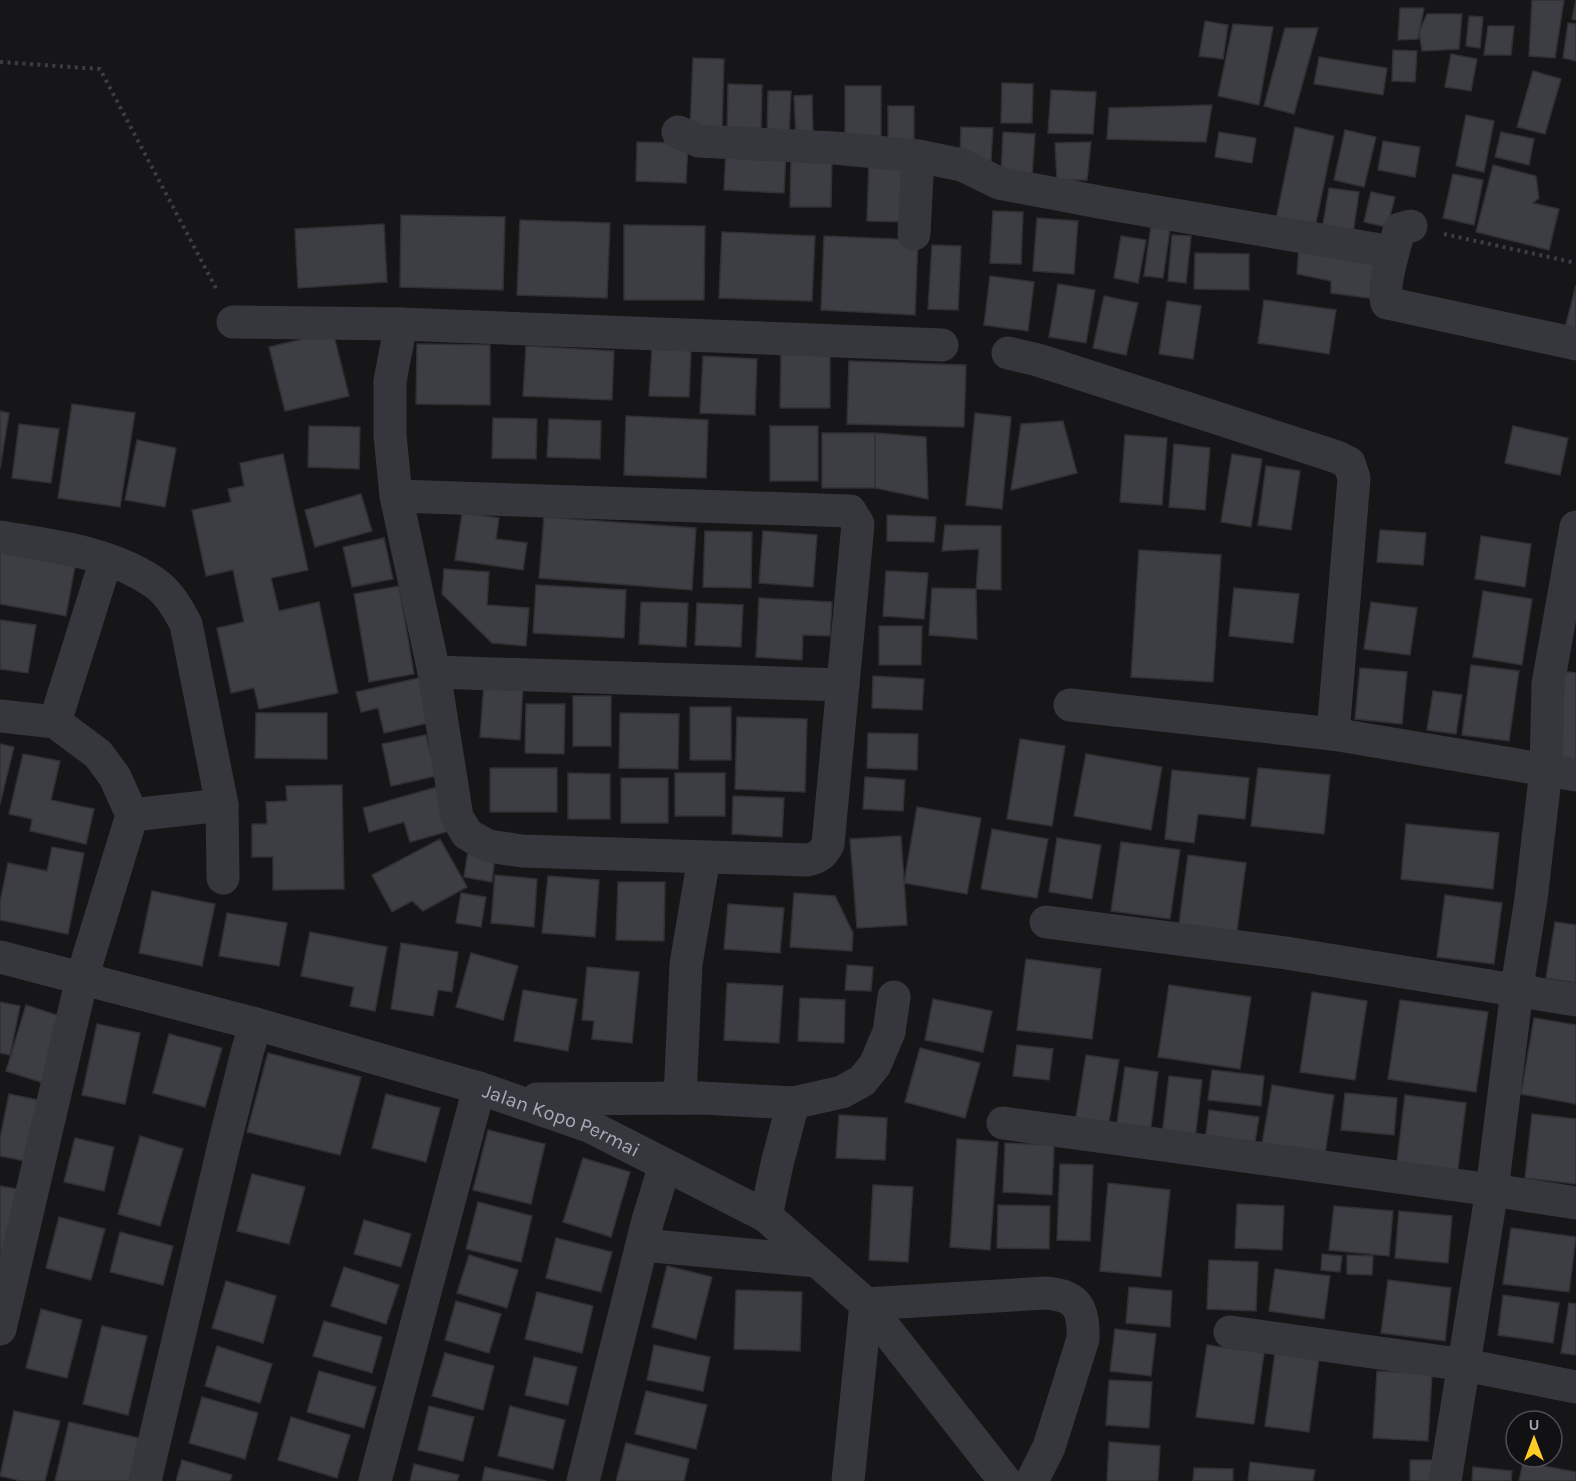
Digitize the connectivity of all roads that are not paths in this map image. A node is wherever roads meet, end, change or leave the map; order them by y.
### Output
1 (678, 132) dead end
2 (918, 156) junction
3 (914, 234) dead end
4 (233, 322) road end
5 (401, 324) junction
6 (1576, 344) edge
7 (942, 345) dead end
8 (1008, 353) dead end
9 (396, 496) junction
10 (1576, 527) edge
11 (0, 537) edge
12 (106, 560) junction
13 (434, 672) junction
14 (843, 685) junction
15 (1070, 705) dead end
16 (0, 716) edge
17 (55, 722) junction
18 (1333, 734) junction
19 (1561, 773) edge
20 (222, 805) junction
21 (132, 815) junction
22 (704, 858) junction
23 (223, 878) dead end
24 (1046, 922) dead end
25 (0, 957) edge
26 (82, 978) junction
27 (1517, 991) junction
28 (894, 997) dead end
29 (1576, 1000) edge
30 (256, 1024) junction
31 (479, 1088) junction
32 (680, 1098) junction
33 (513, 1099) junction
34 (793, 1103) junction
35 (1003, 1123) dead end
36 (664, 1166) junction
37 (1492, 1190) junction
38 (1576, 1203) edge
39 (766, 1216) junction
40 (642, 1245) junction
41 (816, 1261) junction
42 (866, 1304) junction
43 (0, 1329) edge
44 (1230, 1332) dead end
45 (1465, 1365) junction
46 (1576, 1387) edge
47 (145, 1481) edge
48 (375, 1481) edge
49 (583, 1481) edge
50 (848, 1481) edge
51 (1005, 1481) edge
52 (1032, 1481) edge
53 (1445, 1481) edge

1 - 2 street
2 - 3 street
2 - 6 street
4 - 5 street
5 - 7 street
5 - 9 street
8 - 18 street
9 - 13 street
9 - 14 street
10 - 19 street
11 - 12 street
12 - 17 street
12 - 20 street
13 - 14 street
13 - 22 street
14 - 22 street
15 - 18 street
16 - 17 street
17 - 21 street
18 - 19 street
19 - 27 street
20 - 21 street
20 - 23 street
21 - 26 street
22 - 32 street
24 - 27 street
25 - 26 street, Jalan Kopo Permai
26 - 30 street, Jalan Kopo Permai
26 - 43 street
27 - 29 street
27 - 37 street
28 - 34 street
30 - 31 street, Jalan Kopo Permai
30 - 47 street
31 - 33 street, Jalan Kopo Permai
31 - 48 street
32 - 33 street
32 - 34 street
33 - 36 street, Jalan Kopo Permai
34 - 39 street
35 - 37 street
36 - 39 street, Jalan Kopo Permai
36 - 40 street
37 - 38 street
37 - 45 street
39 - 41 street, Jalan Kopo Permai
40 - 41 street
40 - 49 street
41 - 42 street, Jalan Kopo Permai
42 - 50 street
42 - 51 street, Jalan Kopo Permai
42 - 52 street
44 - 45 street
45 - 46 street
45 - 53 street

